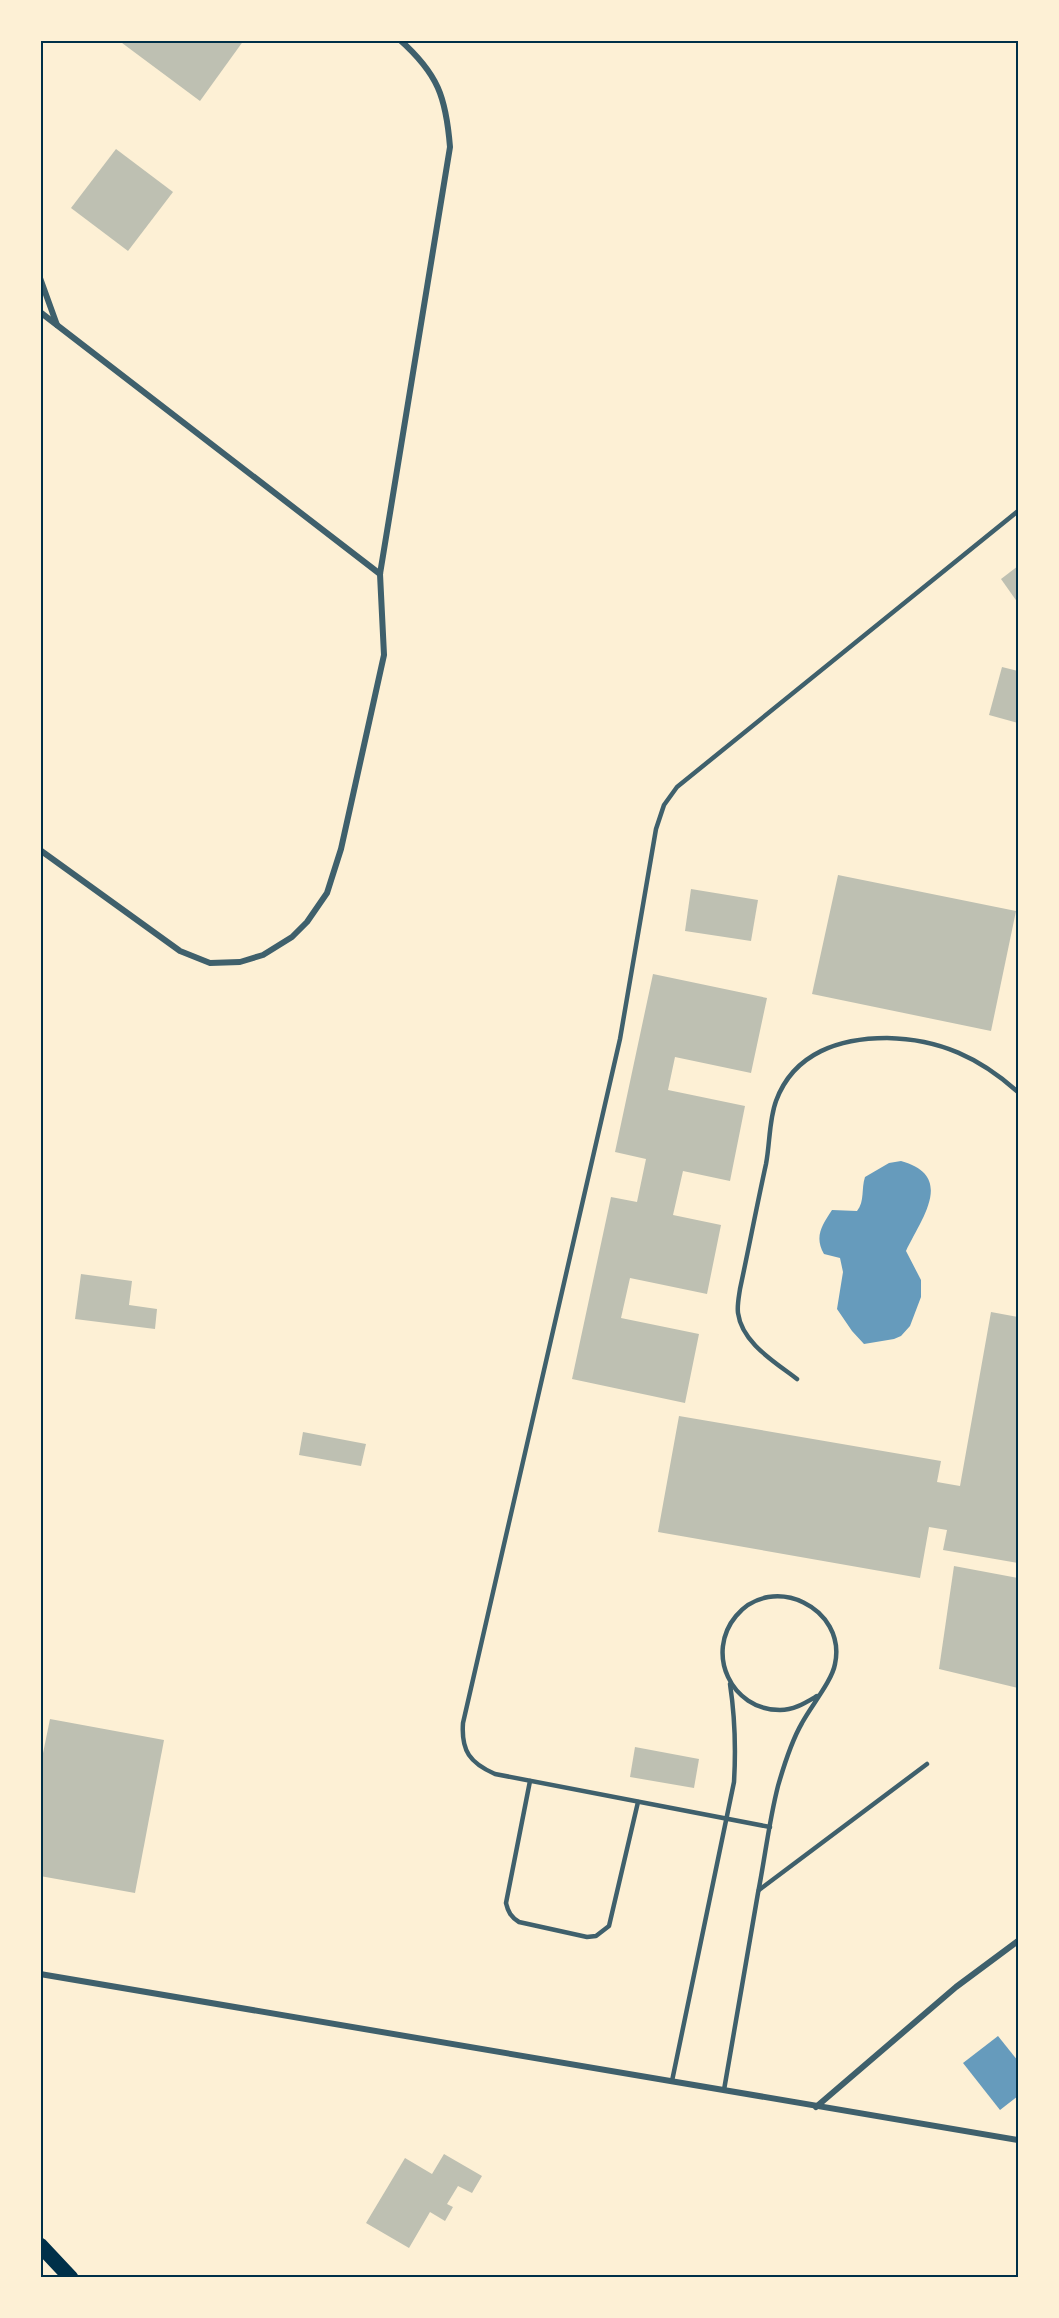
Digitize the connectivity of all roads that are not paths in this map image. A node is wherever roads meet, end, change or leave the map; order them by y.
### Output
1 (400, 40) edge
2 (40, 278) edge
3 (40, 312) edge
4 (57, 326) junction
5 (1018, 512) edge
6 (380, 574) junction
7 (40, 850) edge
8 (1018, 1092) edge
9 (797, 1379) dead end
10 (730, 1684) junction
11 (817, 1696) junction
12 (927, 1764) dead end
13 (530, 1780) junction
14 (638, 1802) junction
15 (727, 1818) junction
16 (770, 1827) junction
17 (759, 1890) junction
18 (1018, 1941) edge
19 (40, 1974) edge
20 (672, 2081) junction
21 (724, 2090) junction
22 (816, 2107) junction
23 (1018, 2140) edge
24 (40, 2245) edge
25 (70, 2277) edge

1 - 6 street
2 - 4 street
3 - 4 street
4 - 6 street
5 - 13 lane
6 - 7 street
8 - 9 lane
10 - 11 lane
10 - 11 lane
10 - 15 lane
11 - 16 lane
12 - 17 lane
13 - 14 lane
13 - 14 lane
14 - 15 lane
15 - 16 lane
15 - 20 lane
16 - 17 lane
17 - 21 lane
18 - 22 street
19 - 20 street
20 - 21 street
21 - 22 street
22 - 23 street
24 - 25 main road

